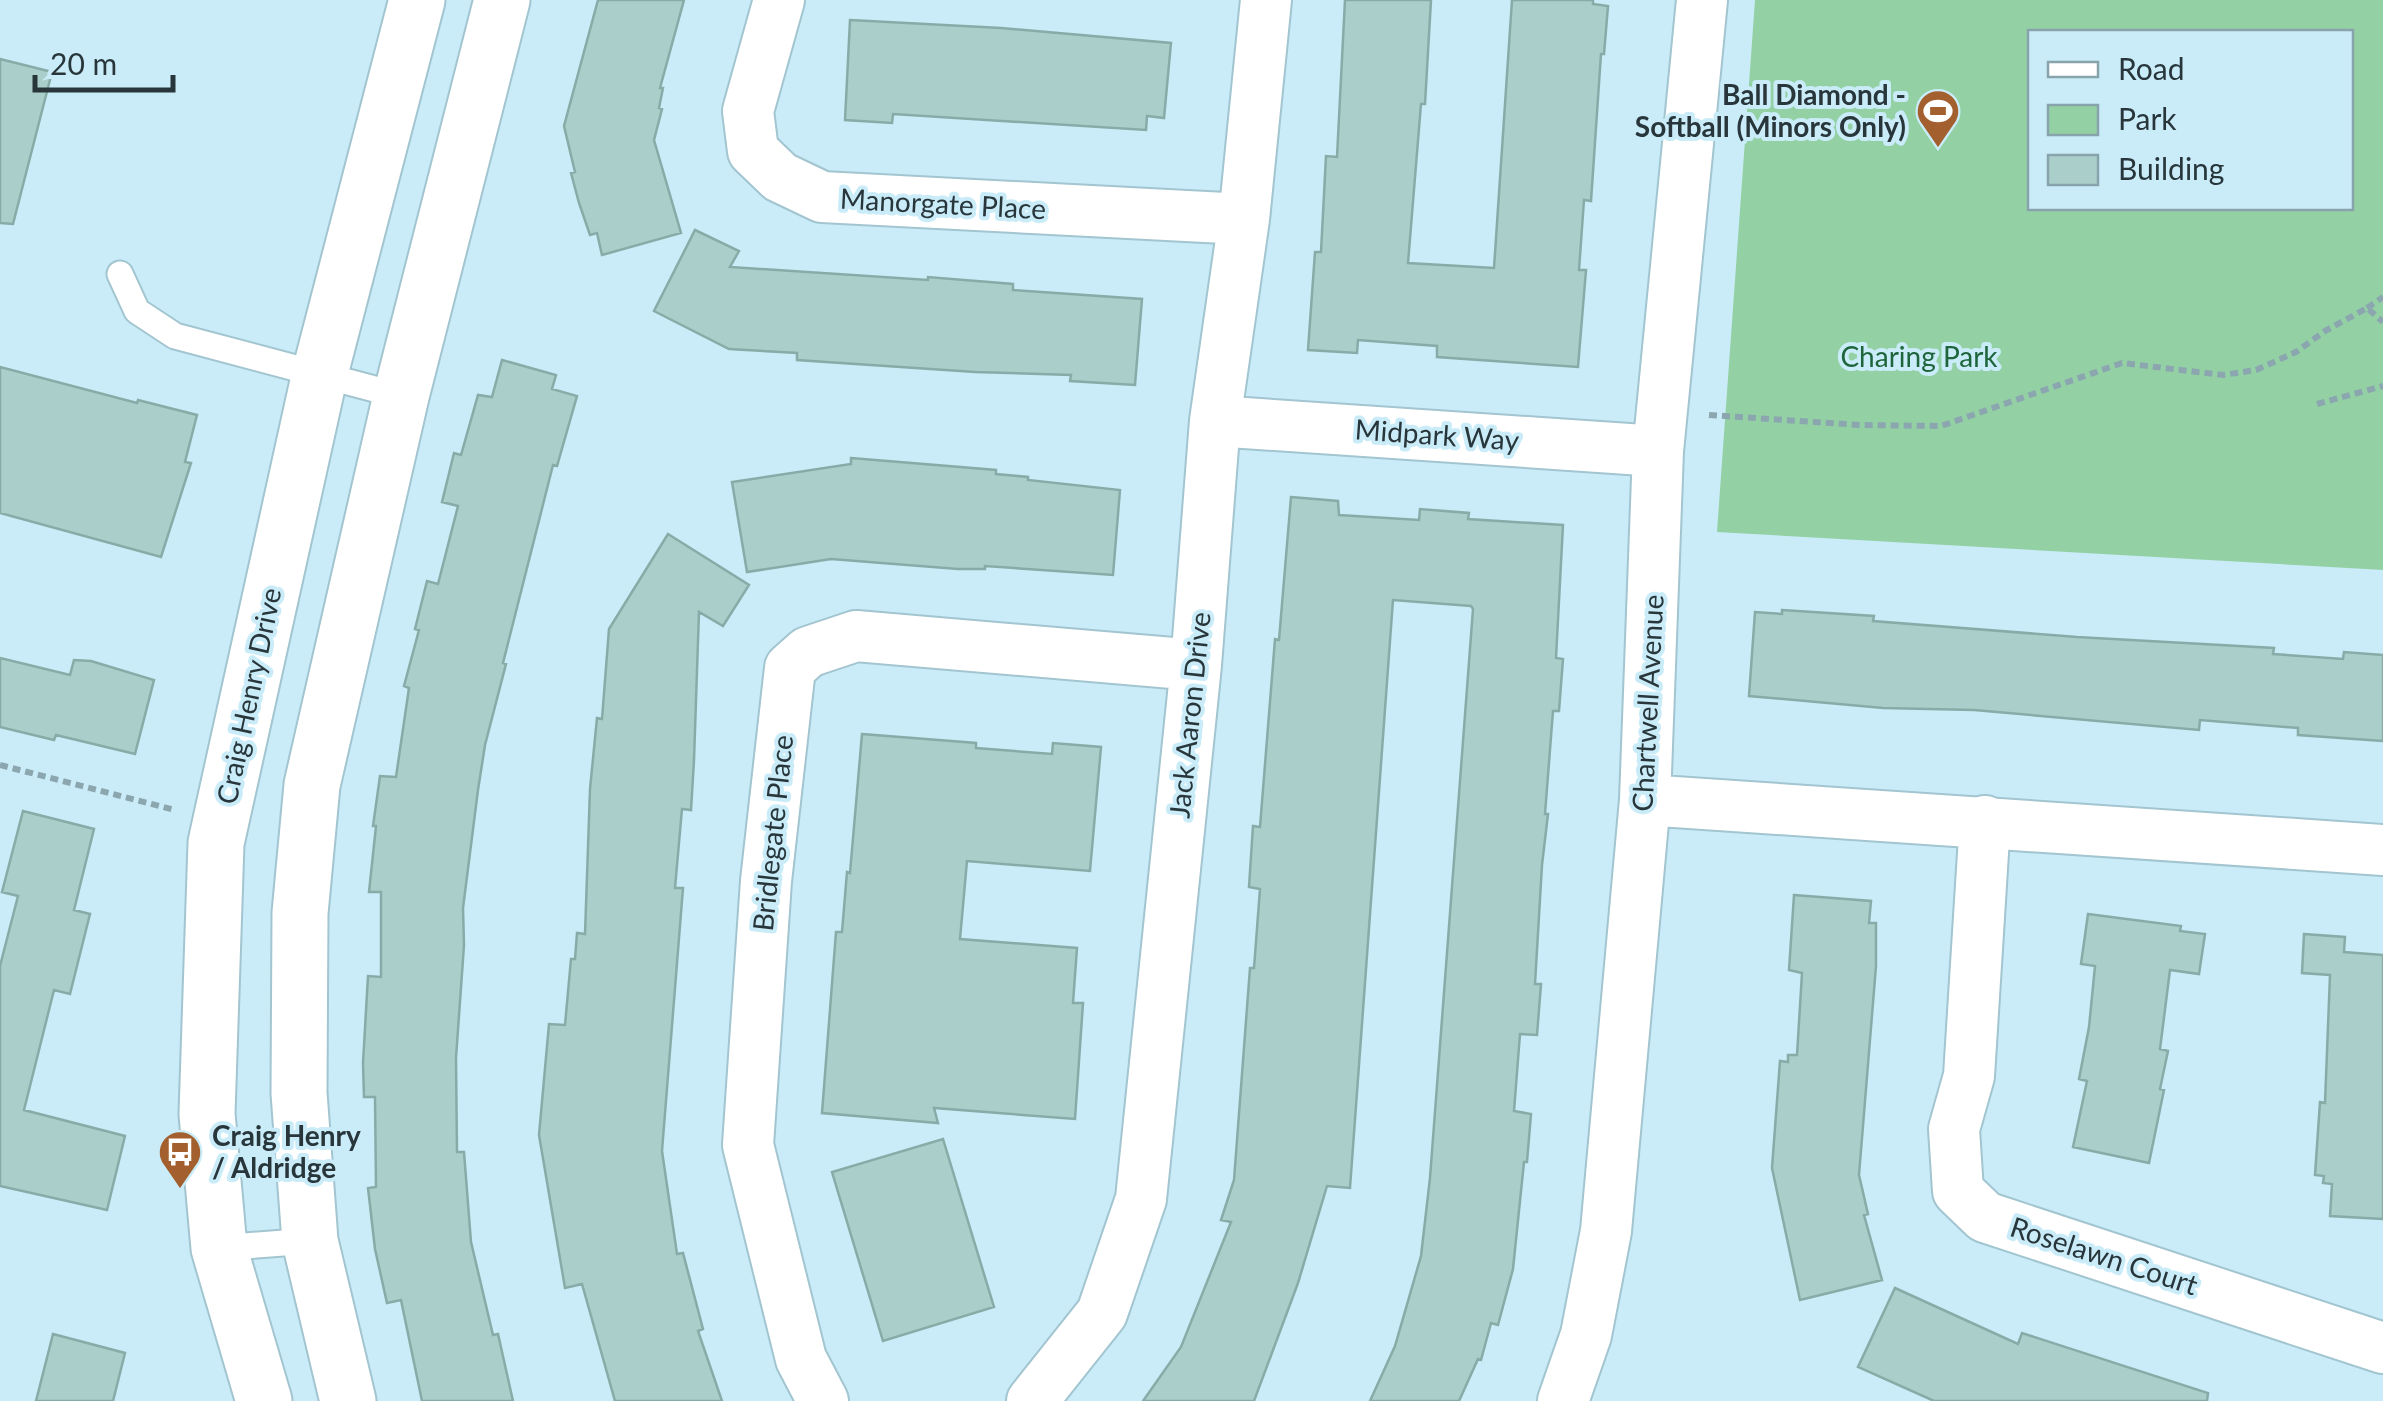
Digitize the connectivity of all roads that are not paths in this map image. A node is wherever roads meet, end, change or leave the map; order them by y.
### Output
1 (416, 0) edge
2 (502, 0) edge
3 (779, 0) edge
4 (1266, 0) edge
5 (1702, 0) edge
6 (1244, 219) junction
7 (120, 274) dead end
8 (320, 373) junction
9 (400, 396) junction
10 (1215, 421) junction
11 (1658, 450) junction
12 (1196, 664) junction
13 (1645, 800) junction
14 (1985, 821) junction
15 (2383, 850) edge
16 (310, 1241) junction
17 (219, 1248) junction
18 (2383, 1348) edge
19 (264, 1401) edge
20 (348, 1401) edge
21 (824, 1401) edge
22 (1032, 1401) edge
23 (1562, 1401) edge

1 - 8 street, Craig Henry Drive
2 - 9 street
3 - 6 street, Manorgate Place
4 - 6 street, Jack Aaron Drive
5 - 11 street, Chartwell Avenue
6 - 10 street, Jack Aaron Drive
7 - 8 lane
8 - 9 lane
8 - 17 street, Craig Henry Drive
9 - 16 street
10 - 11 street, Midpark Way
10 - 12 street, Jack Aaron Drive
11 - 13 street, Chartwell Avenue
12 - 21 street, Bridlegate Place
12 - 22 street, Jack Aaron Drive
13 - 14 street
13 - 23 street, Chartwell Avenue
14 - 15 street
14 - 18 street, Roselawn Court
16 - 17 lane
16 - 20 street
17 - 19 street, Craig Henry Drive

